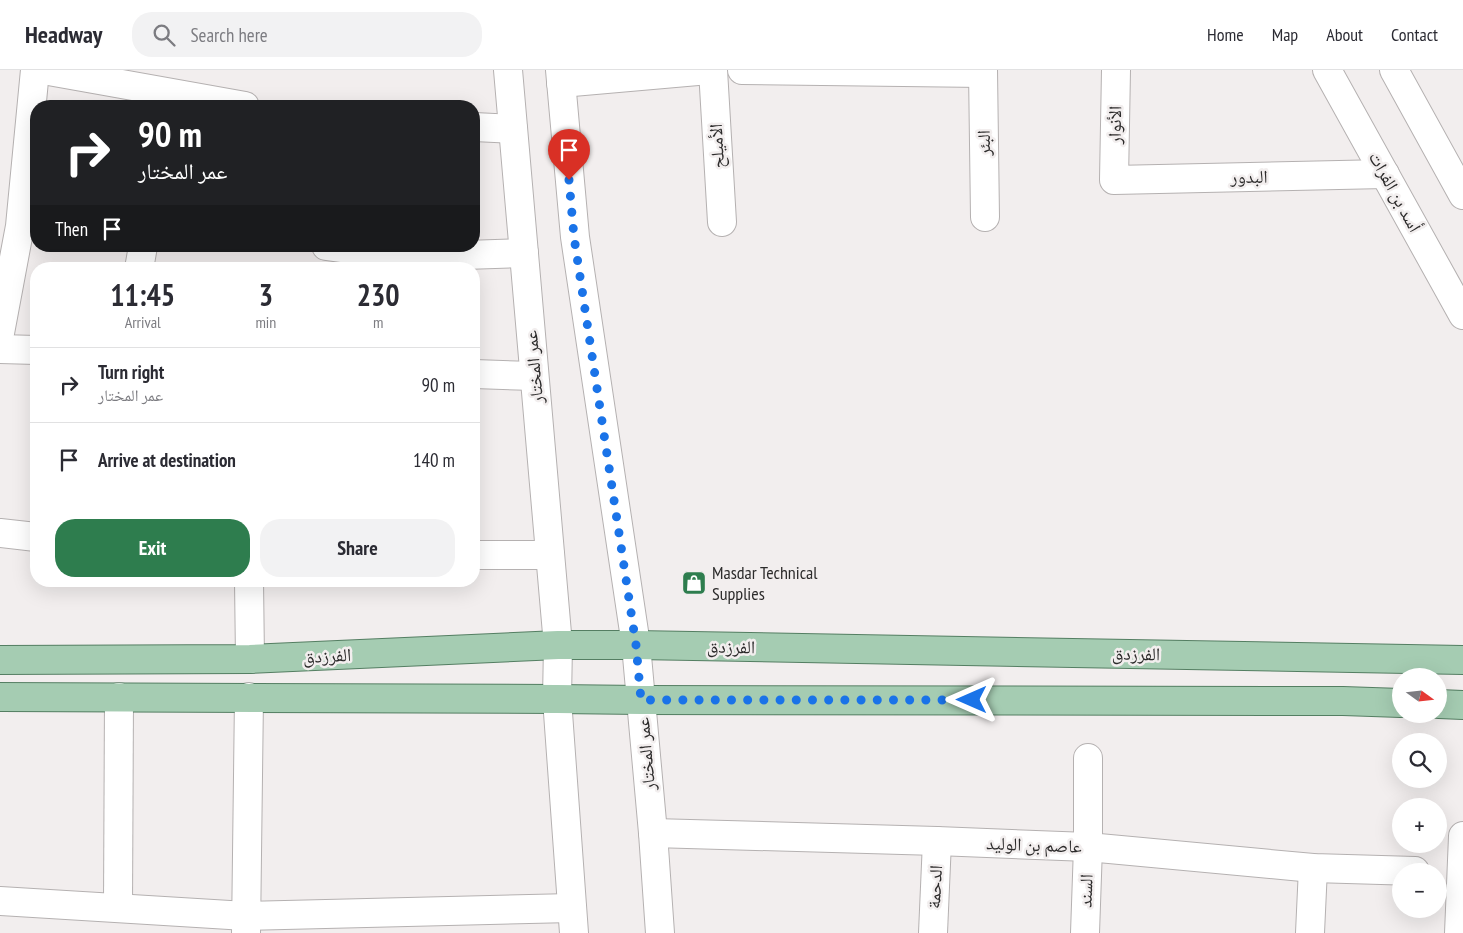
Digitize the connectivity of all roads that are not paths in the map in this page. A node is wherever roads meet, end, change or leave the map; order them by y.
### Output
1 (34, 70) edge
2 (43, 70) edge
3 (508, 70) edge
4 (709, 70) edge
5 (713, 70) edge
6 (742, 70) edge
7 (1116, 70) edge
8 (1327, 70) edge
9 (1394, 70) edge
10 (984, 72) edge
11 (560, 77) edge
12 (31, 100) edge
13 (187, 100) edge
14 (30, 111) edge
15 (480, 127) edge
16 (513, 129) junction
17 (1385, 174) junction
18 (1114, 180) joint
19 (1463, 196) edge
20 (985, 217) dead end
21 (722, 222) dead end
22 (19, 225) edge
23 (370, 252) edge
24 (524, 253) junction
25 (1463, 315) edge
26 (0, 333) edge
27 (0, 349) edge
28 (30, 350) edge
29 (480, 374) edge
30 (534, 376) junction
31 (0, 533) edge
32 (30, 536) edge
33 (480, 554) edge
34 (550, 555) junction
35 (250, 587) edge
36 (558, 645) junction
37 (636, 645) junction
38 (0, 660) edge
39 (250, 660) junction
40 (1463, 660) edge
41 (0, 697) edge
42 (119, 697) junction
43 (249, 698) junction
44 (557, 699) junction
45 (641, 700) junction
46 (1392, 702) edge
47 (1448, 704) edge
48 (1463, 705) edge
49 (1088, 758) dead end
50 (653, 834) junction
51 (1463, 836) edge
52 (937, 841) junction
53 (1088, 847) junction
54 (1314, 868) junction
55 (1392, 870) edge
56 (1450, 872) edge
57 (0, 901) edge
58 (118, 908) junction
59 (573, 920) edge
60 (246, 924) edge
61 (660, 933) edge
62 (933, 933) edge
63 (1084, 933) edge
64 (1310, 933) edge
65 (1459, 933) edge

1 - 12 street
2 - 13 street
3 - 16 street, عمر المختار
4 - 11 street
5 - 21 street, الأميلح
6 - 10 street
7 - 18 street, الأنوار
8 - 17 street, أسد بن الفرات
9 - 19 street
10 - 20 street, البئر
11 - 37 street, عمر المختار
14 - 22 street
15 - 16 street
16 - 24 street, عمر المختار
17 - 18 street, البدور
17 - 25 street, أسد بن الفرات
22 - 26 street
23 - 24 street
24 - 30 street, عمر المختار
27 - 28 street
29 - 30 street
30 - 34 street, عمر المختار
31 - 32 street
33 - 34 street
34 - 36 street, عمر المختار
35 - 39 street
36 - 37 main road, الفرزدق
36 - 39 main road, الفرزدق
36 - 44 street, عمر المختار
37 - 40 main road, الفرزدق
37 - 45 street, عمر المختار
38 - 39 main road, الفرزدق
41 - 42 main road
42 - 43 main road
42 - 58 street
43 - 44 main road
43 - 60 street
44 - 45 main road
44 - 59 street, عمر المختار
45 - 46 main road
45 - 50 street, عمر المختار
47 - 48 main road
49 - 53 street, السند
50 - 52 street, عاصم بن الوليد
50 - 61 street, عمر المختار
51 - 56 street
52 - 53 street, عاصم بن الوليد
52 - 62 street, الدحمة
53 - 54 street, عاصم بن الوليد
53 - 63 street, السند
54 - 55 street, عاصم بن الوليد
54 - 64 street
56 - 65 street
57 - 58 street
58 - 60 street
59 - 60 street

